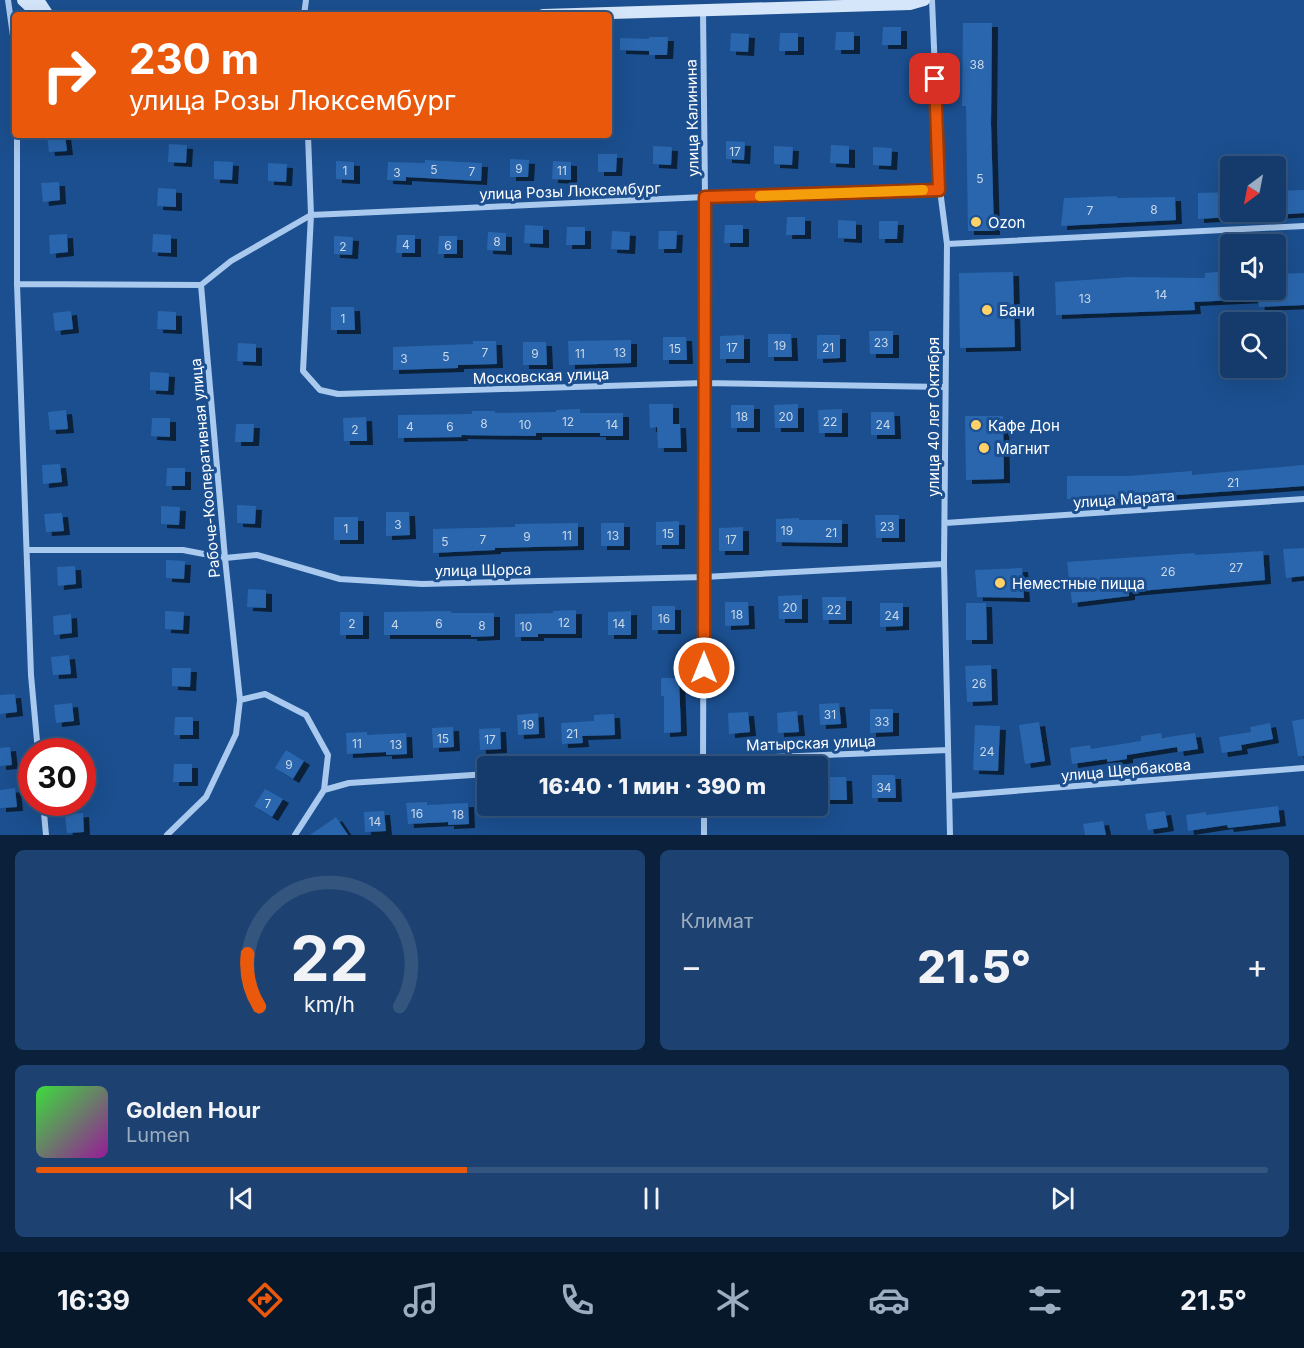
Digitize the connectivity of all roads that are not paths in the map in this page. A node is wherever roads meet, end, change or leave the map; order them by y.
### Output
1 (8, 0) edge
2 (23, 0) edge
3 (924, 0) edge
4 (932, 0) edge
5 (703, 10) junction
6 (36, 12) edge
7 (612, 13) edge
8 (12, 29) edge
9 (17, 138) edge
10 (308, 138) edge
11 (939, 190) junction
12 (705, 197) junction
13 (310, 214) junction
14 (1304, 226) edge
15 (947, 244) junction
16 (16, 284) junction
17 (201, 285) junction
18 (704, 383) junction
19 (944, 387) junction
20 (1304, 499) edge
21 (945, 523) junction
22 (27, 550) junction
23 (225, 558) junction
24 (944, 564) junction
25 (704, 577) junction
26 (240, 700) junction
27 (37, 738) edge
28 (948, 750) junction
29 (703, 756) edge
30 (828, 756) edge
31 (1304, 768) edge
32 (477, 775) edge
33 (324, 790) junction
34 (950, 796) junction
35 (44, 816) edge
36 (704, 816) edge
37 (46, 835) edge
38 (167, 835) edge
39 (295, 835) edge
40 (704, 835) edge
41 (950, 835) edge

1 - 8 street
2 - 6 main road
3 - 5 main road
4 - 11 street, улица 40 лет Октября
5 - 7 main road
5 - 12 street, улица Калинина
9 - 16 street
10 - 13 street
11 - 12 street, улица Розы Люксембург
11 - 15 street, улица 40 лет Октября
12 - 13 street, улица Розы Люксембург
12 - 18 street, улица Калинина
13 - 17 street
13 - 18 street, Московская улица
14 - 15 street
15 - 19 street, улица 40 лет Октября
16 - 17 street
16 - 22 street
17 - 23 street, Рабоче-Кооперативная улица
18 - 19 street, Московская улица
18 - 25 street, улица Калинина
19 - 21 street, улица 40 лет Октября
20 - 21 street, улица Марата
21 - 24 street, улица 40 лет Октября
22 - 23 street, улица Щорса
22 - 27 street
23 - 25 street, улица Щорса
23 - 26 street, Рабоче-Кооперативная улица
24 - 25 street, улица Щорса
24 - 28 street, улица 40 лет Октября
25 - 29 street, улица Калинина
26 - 33 street
26 - 38 street, Рабоче-Кооперативная улица
28 - 30 street, Матырская улица
28 - 34 street, улица 40 лет Октября
31 - 34 street, улица Щербакова
32 - 33 street
33 - 39 street
34 - 41 street, улица 40 лет Октября
35 - 37 street
36 - 40 street

